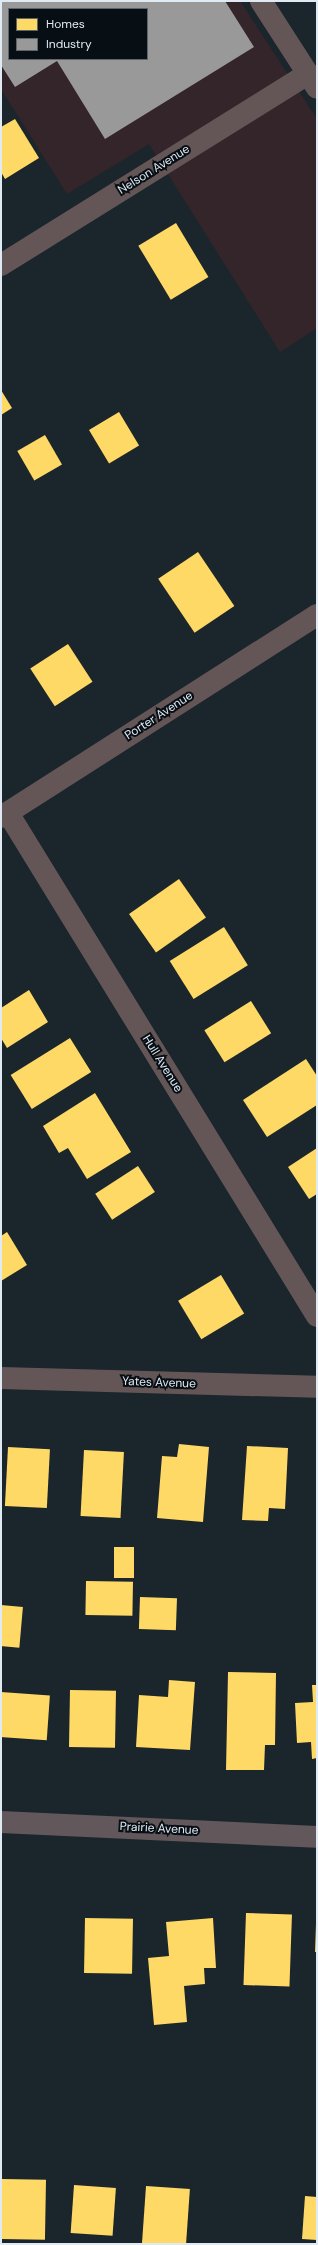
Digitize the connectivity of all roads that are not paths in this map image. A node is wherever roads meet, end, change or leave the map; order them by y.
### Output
1 (262, 1) edge
2 (312, 81) edge
3 (1, 265) edge
4 (317, 615) edge
5 (4, 815) edge
6 (317, 1316) edge
7 (1, 1378) edge
8 (317, 1387) edge
9 (1, 1822) edge
10 (317, 1837) edge

1 - 2 street
2 - 3 street, Nelson Avenue
4 - 5 street, Porter Avenue
5 - 6 street, Hull Avenue
7 - 8 street, Yates Avenue
9 - 10 main road, Prairie Avenue

